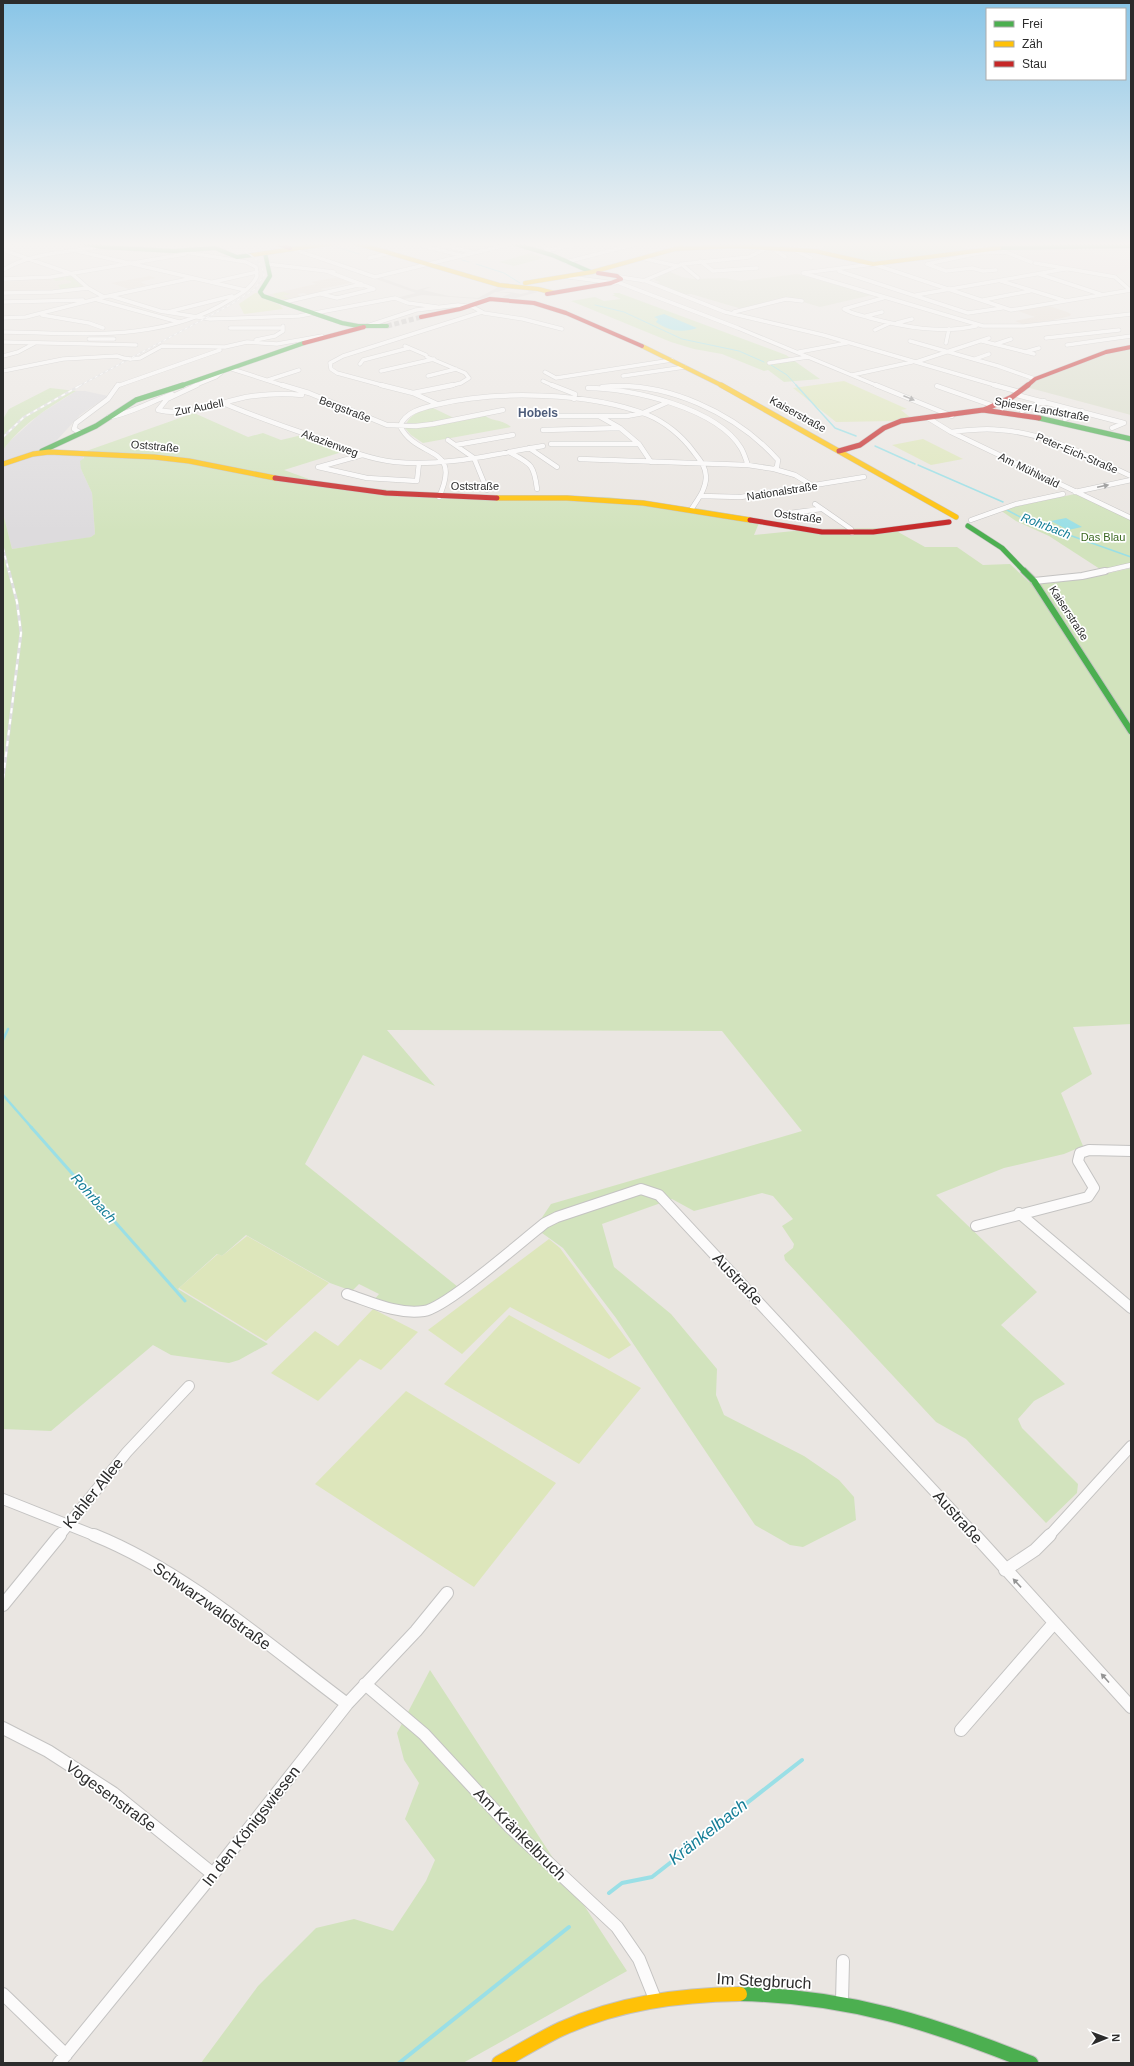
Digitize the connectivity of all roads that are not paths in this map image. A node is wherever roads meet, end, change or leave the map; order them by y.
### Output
1 (264, 338) edge
2 (309, 338) edge
3 (315, 338) edge
4 (397, 338) edge
5 (626, 338) edge
6 (763, 338) edge
7 (830, 338) edge
8 (947, 338) edge
9 (988, 338) edge
10 (1109, 338) edge
11 (114, 339) joint
12 (1011, 339) dead end
13 (392, 340) junction
14 (982, 340) junction
15 (910, 341) dead end
16 (3, 342) edge
17 (247, 342) junction
18 (34, 343) junction
19 (848, 343) junction
20 (946, 343) dead end
21 (996, 344) junction
22 (1067, 345) dead end
23 (136, 346) dead end
24 (225, 347) junction
25 (1131, 347) edge
26 (409, 348) junction
27 (1039, 348) dead end
28 (114, 350) junction
29 (948, 351) junction
30 (798, 352) junction
31 (1025, 352) junction
32 (989, 354) dead end
33 (1034, 354) dead end
34 (3, 356) edge
35 (808, 356) junction
36 (434, 359) junction
37 (975, 359) junction
38 (672, 360) junction
39 (914, 362) junction
40 (769, 363) dead end
41 (360, 364) dead end
42 (597, 366) dead end
43 (685, 367) junction
44 (232, 369) junction
45 (456, 369) junction
46 (299, 370) dead end
47 (604, 370) junction
48 (3, 371) edge
49 (381, 371) dead end
50 (545, 372) dead end
51 (221, 373) junction
52 (852, 375) junction
53 (428, 376) dead end
54 (623, 376) dead end
55 (1036, 379) junction
56 (268, 380) junction
57 (543, 381) dead end
58 (937, 386) dead end
59 (602, 387) junction
60 (588, 388) dead end
61 (179, 392) junction
62 (413, 393) junction
63 (1018, 393) junction
64 (315, 397) junction
65 (574, 400) junction
66 (1044, 401) junction
67 (668, 402) junction
68 (223, 403) junction
69 (437, 404) junction
70 (994, 406) junction
71 (503, 410) dead end
72 (983, 410) junction
73 (1022, 411) dead end
74 (1082, 411) junction
75 (643, 413) junction
76 (540, 416) dead end
77 (599, 416) junction
78 (952, 416) junction
79 (109, 417) junction
80 (928, 418) junction
81 (1065, 419) dead end
82 (400, 426) junction
83 (620, 428) junction
84 (1112, 428) dead end
85 (543, 430) dead end
86 (951, 432) junction
87 (80, 433) junction
88 (513, 435) dead end
89 (1131, 439) edge
90 (448, 440) dead end
91 (551, 444) dead end
92 (639, 444) junction
93 (861, 444) junction
94 (456, 445) junction
95 (543, 446) dead end
96 (529, 448) junction
97 (839, 451) junction
98 (41, 452) junction
99 (509, 452) junction
100 (362, 455) junction
101 (474, 458) junction
102 (580, 459) dead end
103 (442, 461) junction
104 (650, 462) junction
105 (419, 463) junction
106 (3, 464) edge
107 (703, 464) junction
108 (748, 466) junction
109 (557, 467) dead end
110 (866, 467) junction
111 (774, 469) junction
112 (1131, 476) edge
113 (864, 477) dead end
114 (1131, 480) edge
115 (813, 486) junction
116 (537, 488) dead end
117 (487, 490) dead end
118 (1075, 492) junction
119 (1063, 494) dead end
120 (700, 496) junction
121 (439, 497) junction
122 (816, 504) dead end
123 (821, 509) junction
124 (691, 510) junction
125 (782, 514) dead end
126 (1131, 518) edge
127 (952, 520) junction
128 (970, 523) junction
129 (852, 533) junction
130 (1131, 565) edge
131 (1034, 581) junction
132 (1131, 731) edge
133 (1131, 1151) edge
134 (1019, 1213) junction
135 (976, 1226) dead end
136 (347, 1294) dead end
137 (1131, 1308) edge
138 (189, 1386) dead end
139 (1131, 1446) edge
140 (3, 1499) edge
141 (68, 1525) junction
142 (1005, 1570) junction
143 (447, 1593) dead end
144 (3, 1605) edge
145 (1054, 1623) junction
146 (365, 1684) junction
147 (347, 1704) junction
148 (1131, 1707) edge
149 (3, 1728) edge
150 (961, 1730) dead end
151 (213, 1874) junction
152 (843, 1960) dead end
153 (3, 1994) edge
154 (655, 1999) junction
155 (842, 2002) junction
156 (62, 2059) edge
157 (499, 2063) edge
158 (1031, 2063) edge

1 - 17 street
2 - 17 street
3 - 44 main road
4 - 13 street
5 - 38 main road, Kaiserstraße
6 - 30 street
7 - 19 street
8 - 20 street
9 - 14 street
10 - 22 street
11 - 18 street
11 - 28 street
12 - 21 street
13 - 26 street
13 - 62 street
14 - 21 street
14 - 29 street
15 - 29 street
16 - 18 street
17 - 24 street
18 - 28 street
18 - 34 street
19 - 30 street
19 - 39 street
21 - 31 street
23 - 28 street
24 - 28 street, bridge
24 - 87 street
25 - 55 main road
26 - 36 street
26 - 41 street
27 - 31 street
28 - 48 street
29 - 37 street
29 - 39 street
30 - 35 street
31 - 33 street
32 - 37 street
35 - 40 street
35 - 52 street
36 - 45 street
36 - 49 street
37 - 55 street
38 - 43 main road, Kaiserstraße
38 - 47 street
39 - 52 street
39 - 63 street
42 - 47 street
43 - 54 street
43 - 97 main road, Kaiserstraße
44 - 51 main road
44 - 56 street, Bergstraße
45 - 53 street
45 - 62 street
46 - 56 street
47 - 50 street
51 - 61 street, Zur Audell
51 - 79 main road
52 -> 78 street
55 - 63 main road
56 - 64 street, Bergstraße
57 - 65 street
58 - 70 street
59 - 60 street
59 - 67 street
59 - 111 street
61 - 68 street, Zur Audell
61 - 79 street
62 - 69 street
63 - 66 street
63 - 70 main road
64 - 68 street, Zur Audell
64 - 82 street, Bergstraße
65 - 69 street
65 - 75 street
66 - 73 street
66 - 74 street
67 - 75 street
67 - 108 street
68 - 100 street, Akazienweg
69 - 82 street
70 - 72 main road
71 - 82 street, Bergstraße
72 - 78 main road, Spieser Landstraße
72 - 89 main road, Spieser Landstraße
74 - 81 street
74 - 84 street
75 - 77 street
75 - 107 street
76 - 77 street
77 - 83 street
78 - 80 main road, Spieser Landstraße
79 - 87 main road
80 - 86 street, Am Mühlwald
80 - 93 main road, Spieser Landstraße
82 - 103 street
83 - 85 street
83 - 92 street
86 - 112 street, Peter-Eich-Straße
86 - 118 street, Am Mühlwald
87 - 98 main road
88 - 94 street
90 - 94 street
91 - 92 street
92 - 104 street
93 - 97 main road, Spieser Landstraße
93 - 110 main road
94 - 101 street
95 - 96 street, Akazienweg
96 - 99 street, Akazienweg
96 - 109 street
97 - 110 main road, Kaiserstraße
98 - 106 main road, Oststraße
98 - 121 main road, Oststraße
99 - 101 street, Akazienweg
99 - 116 street
100 - 105 street, Akazienweg
100 - 105 street
101 - 103 street, Akazienweg
101 - 117 street
102 - 104 street
103 - 105 street, Akazienweg
103 - 121 street
104 - 107 street
107 - 108 street
107 - 120 street
108 - 111 street
110 - 127 main road, Kaiserstraße
111 - 115 street
113 - 115 street, Nationalstraße
118 -> 114 street
115 - 120 street, Nationalstraße
118 - 126 street, Am Mühlwald
119 - 128 street
120 - 124 street
121 - 124 main road, Oststraße
122 - 123 street
123 - 125 street
123 - 129 street
124 - 129 main road, Oststraße
127 - 128 main road
127 - 129 main road, Oststraße
128 - 131 main road, Kaiserstraße
130 - 131 street
131 - 132 main road, Kaiserstraße
133 - 134 street
134 - 135 street
134 - 137 street
136 - 142 street, Austraße
138 - 141 street, Kahler Allee
139 - 142 street
140 - 141 street, Schwarzwaldstraße
141 - 144 street, Kahler Allee
141 - 147 street, Schwarzwaldstraße
145 -> 142 street, Austraße
143 - 146 street, In den Königswiesen
148 -> 145 street, Austraße
145 - 150 street
146 - 147 street, In den Königswiesen
146 - 154 street, Am Kränkelbruch
147 - 151 street, In den Königswiesen
149 - 151 street, Vogesenstraße
151 - 156 street, In den Königswiesen
152 - 155 street
153 - 156 street
154 - 155 main road, Im Stegbruch
154 - 157 main road, Im Stegbruch
155 - 158 main road, Im Stegbruch

